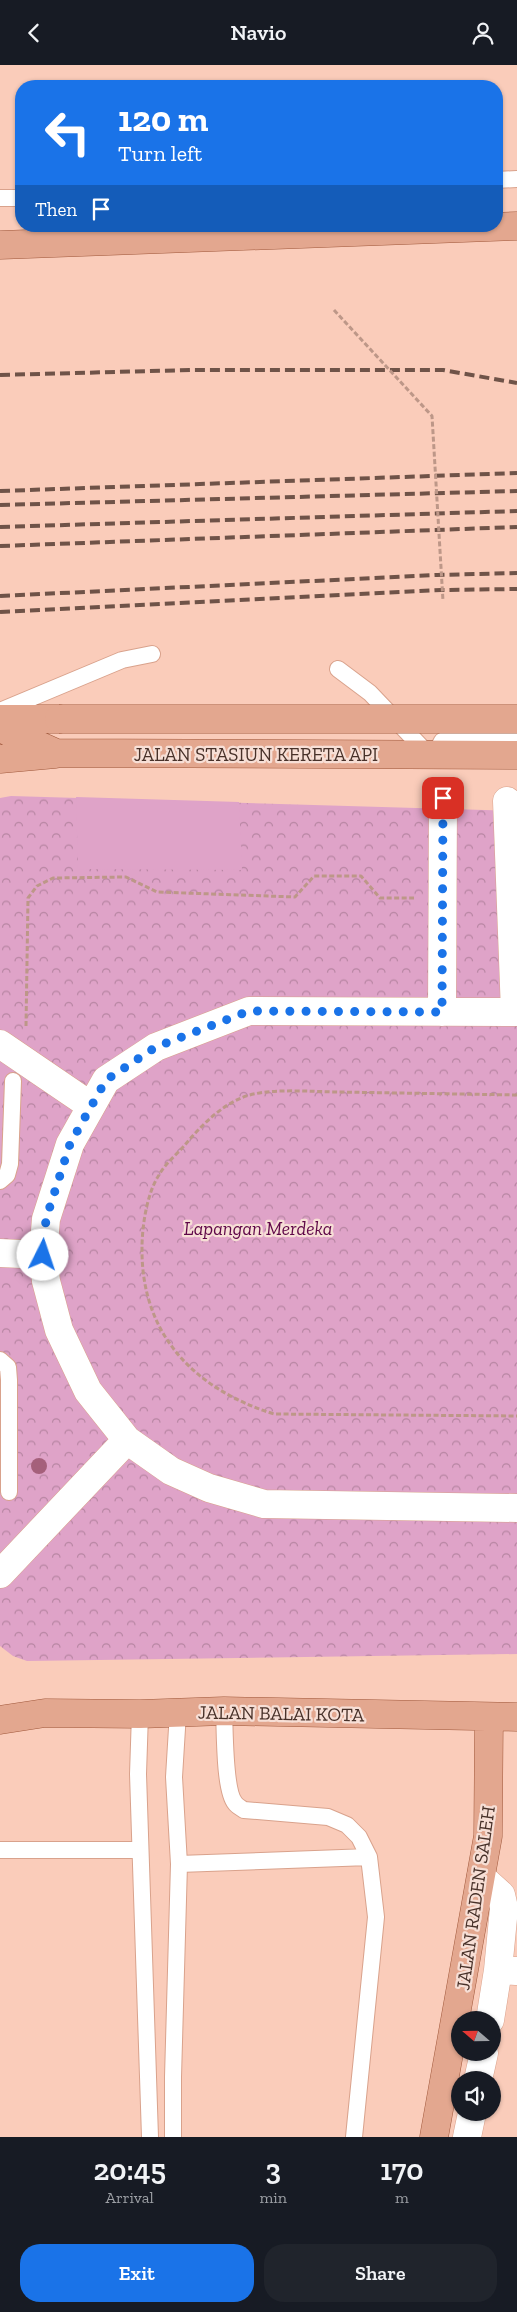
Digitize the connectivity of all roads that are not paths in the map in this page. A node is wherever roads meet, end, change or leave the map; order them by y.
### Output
1 (517, 179) edge
2 (503, 180) edge
3 (0, 198) edge
4 (15, 198) edge
5 (517, 226) edge
6 (503, 227) edge
7 (354, 232) edge
8 (0, 245) edge
9 (152, 654) dead end
10 (338, 669) dead end
11 (0, 711) edge
12 (0, 719) edge
13 (517, 719) edge
14 (0, 727) edge
15 (517, 739) edge
16 (56, 753) junction
17 (432, 754) junction
18 (517, 755) edge
19 (0, 759) edge
20 (443, 798) dead end
21 (507, 801) dead end
22 (442, 1012) junction
23 (516, 1012) edge
24 (0, 1044) edge
25 (19, 1071) junction
26 (91, 1106) junction
27 (0, 1181) edge
28 (0, 1253) edge
29 (43, 1255) junction
30 (0, 1360) edge
31 (127, 1440) junction
32 (9, 1493) dead end
33 (517, 1508) edge
34 (0, 1574) edge
35 (224, 1711) junction
36 (178, 1712) junction
37 (140, 1714) junction
38 (489, 1717) junction
39 (517, 1717) edge
40 (0, 1720) edge
41 (0, 1850) edge
42 (140, 1850) junction
43 (369, 1857) junction
44 (179, 1864) junction
45 (481, 1877) junction
46 (510, 1909) edge
47 (508, 1971) edge
48 (461, 2011) edge
49 (493, 2011) edge
50 (451, 2060) edge
51 (470, 2121) edge
52 (150, 2137) edge
53 (173, 2137) edge
54 (354, 2137) edge
55 (434, 2137) edge
56 (467, 2137) edge

1 - 2 lane
3 - 4 lane
5 - 6 main road
7 - 8 main road
9 - 11 lane
10 - 17 lane
12 - 13 main road, JALAN STASIUN KERETA API, bridge
14 - 16 main road, JALAN STASIUN KERETA API
15 - 17 lane
16 - 17 main road, JALAN STASIUN KERETA API
16 - 19 main road
17 - 18 main road, JALAN STASIUN KERETA API
20 - 22 street
21 - 23 street
22 - 23 street
22 - 26 street
24 - 25 street
25 - 26 street
25 - 27 lane
26 - 29 street
28 - 29 street
29 - 31 street
30 - 32 lane
31 - 33 street
31 - 34 street
35 - 36 main road, JALAN BALAI KOTA
35 - 38 main road, JALAN BALAI KOTA
35 - 43 lane
36 - 37 main road, JALAN BALAI KOTA
36 - 44 lane
37 - 40 main road, JALAN BALAI KOTA
37 - 42 lane
38 - 39 main road, JALAN BALAI KOTA
38 - 45 main road, JALAN RADEN SALEH
41 - 42 lane
42 - 52 lane
43 - 44 lane
43 - 54 lane
44 - 53 lane
45 - 46 street
45 - 48 main road, JALAN RADEN SALEH
46 - 47 street
47 - 49 street
50 - 55 main road, JALAN RADEN SALEH
51 - 56 street

